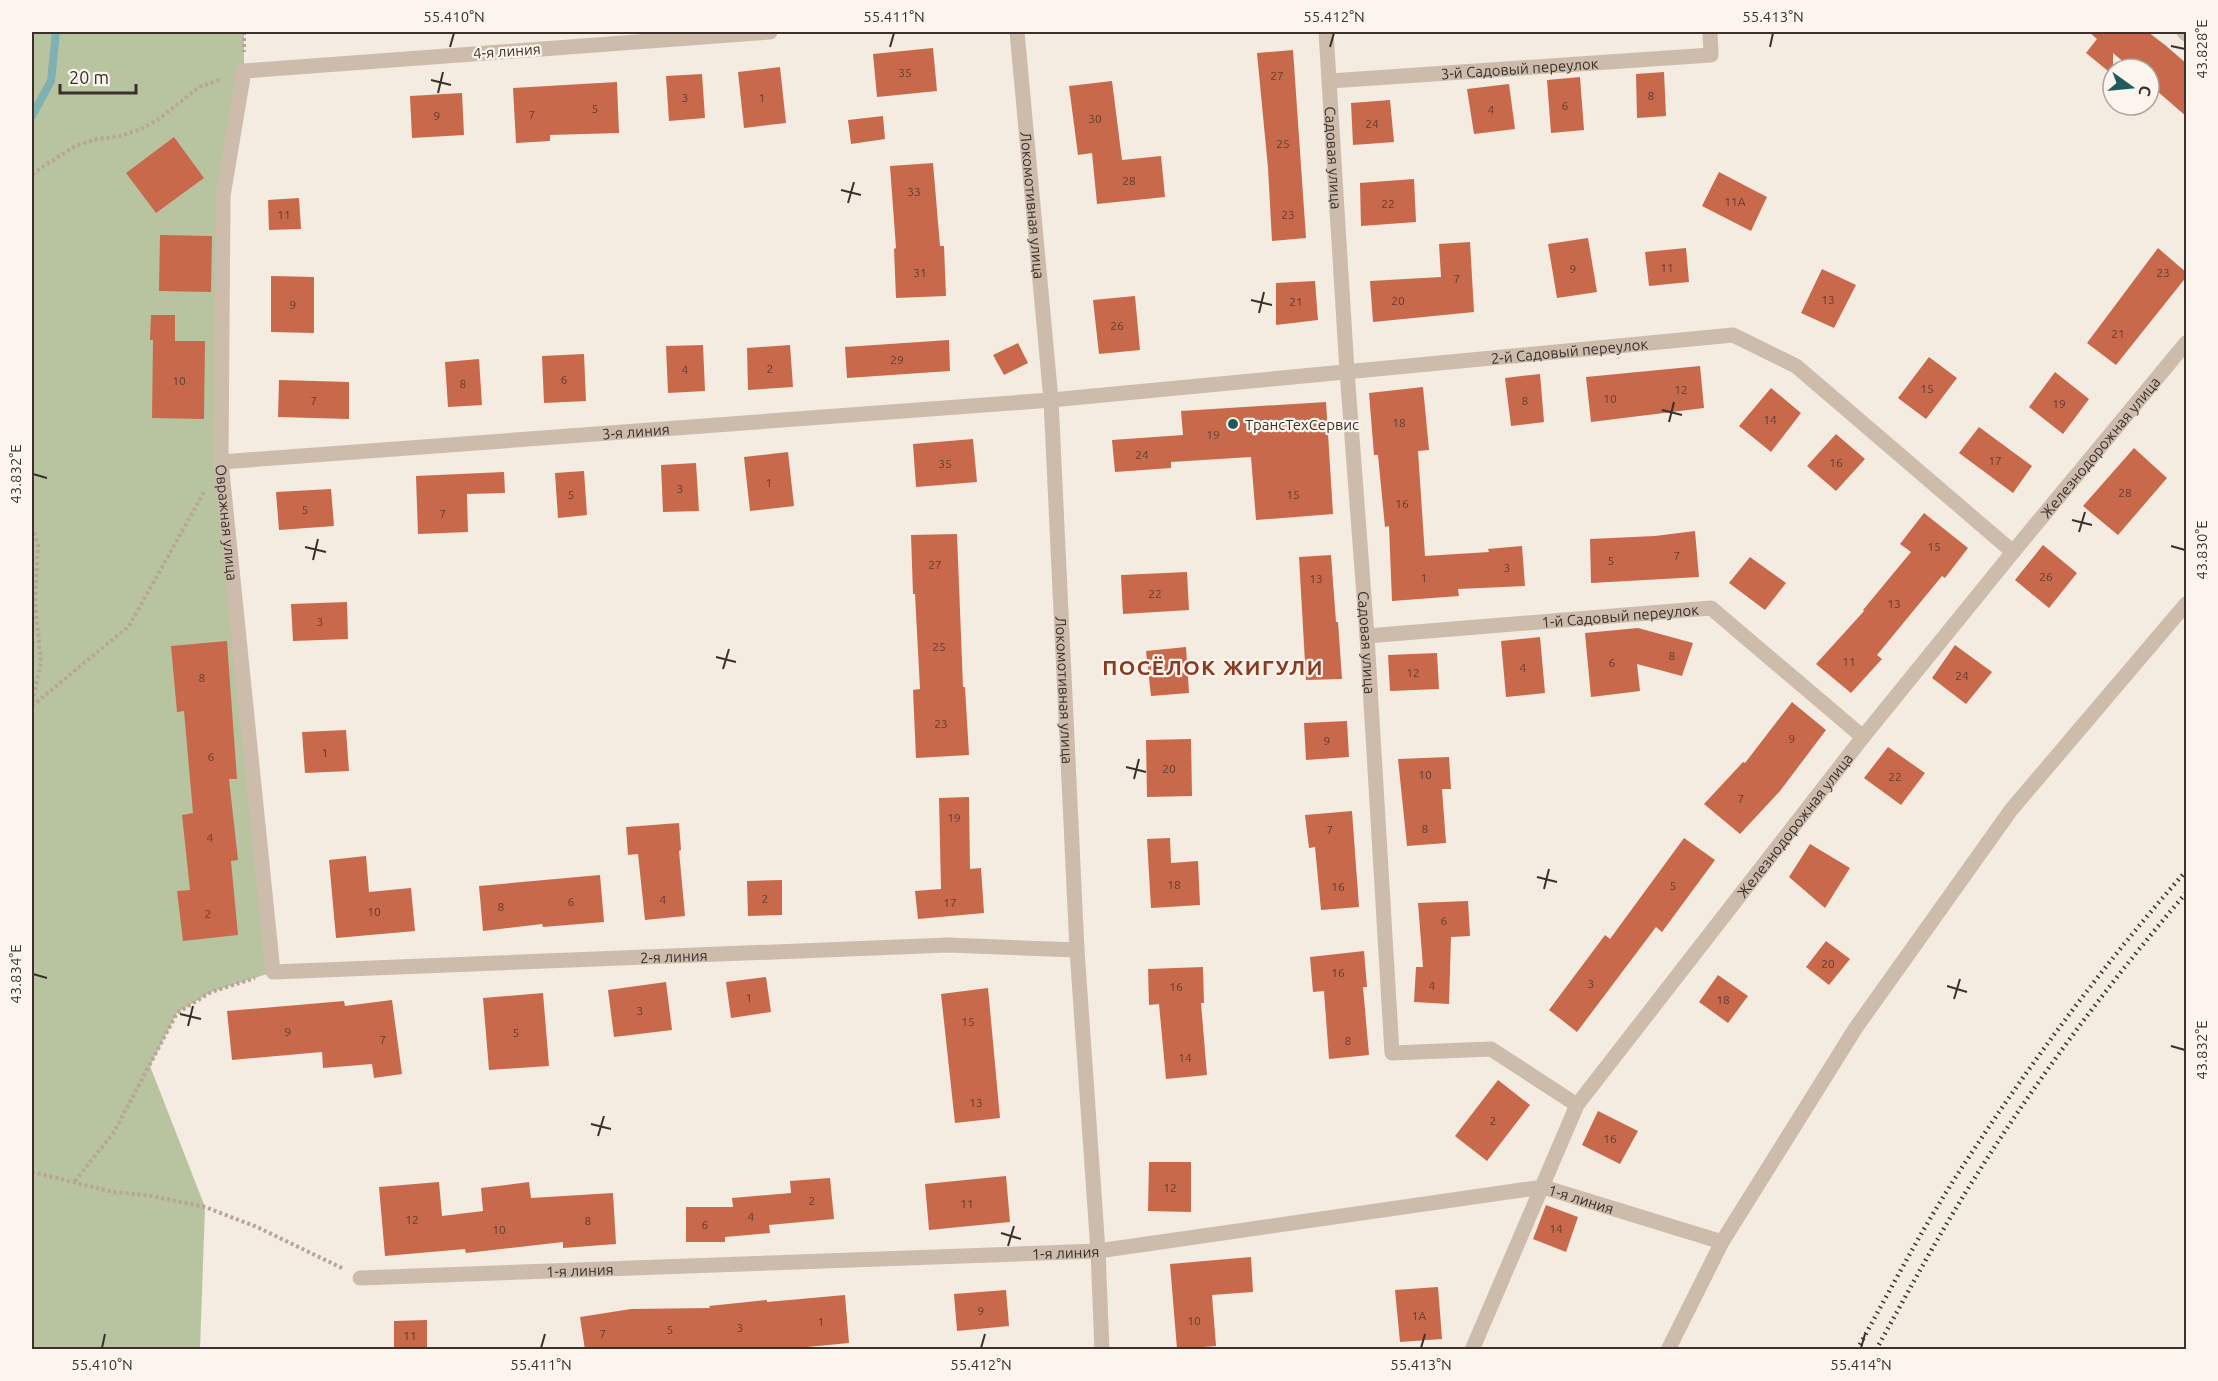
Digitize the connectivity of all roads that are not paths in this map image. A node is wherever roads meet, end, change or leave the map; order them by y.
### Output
1 (770, 32) edge
2 (1017, 32) edge
3 (1326, 32) edge
4 (1710, 32) edge
5 (244, 71) joint
6 (1330, 81) junction
7 (2187, 343) edge
8 (1347, 371) junction
9 (1051, 400) junction
10 (221, 462) junction
11 (2013, 552) junction
12 (2187, 604) edge
13 (1367, 636) junction
14 (1863, 737) junction
15 (1077, 950) junction
16 (273, 972) joint
17 (1577, 1105) junction
18 (1543, 1187) junction
19 (1722, 1242) junction
20 (1098, 1251) junction
21 (360, 1278) road end
22 (1102, 1350) edge
23 (1472, 1350) edge
24 (1668, 1350) edge

1 - 5 street, 4-я линия
2 - 9 street, Локомотивная улица
3 - 6 street, Садовая улица
4 - 6 street, 3-й Садовый переулок
5 - 10 street, Овражная улица
6 - 8 street, Садовая улица
7 - 11 street, Железнодорожная улица
8 - 9 street, 2-й Садовый переулок
8 - 11 street, 2-й Садовый переулок
8 - 13 street, Садовая улица
9 - 10 street, 3-я линия
9 - 15 street, Локомотивная улица
10 - 16 street, Овражная улица
11 - 14 street, Железнодорожная улица
12 - 19 street
13 - 14 street, 1-й Садовый переулок
13 - 17 street, Садовая улица
14 - 17 street, Железнодорожная улица
15 - 16 street, 2-я линия
15 - 20 street, Локомотивная улица
17 - 18 street, Железнодорожная улица
18 - 19 street, 1-я линия
18 - 20 street, 1-я линия
18 - 23 street, Железнодорожная улица
19 - 24 street
20 - 21 street, 1-я линия
20 - 22 street, Локомотивная улица

